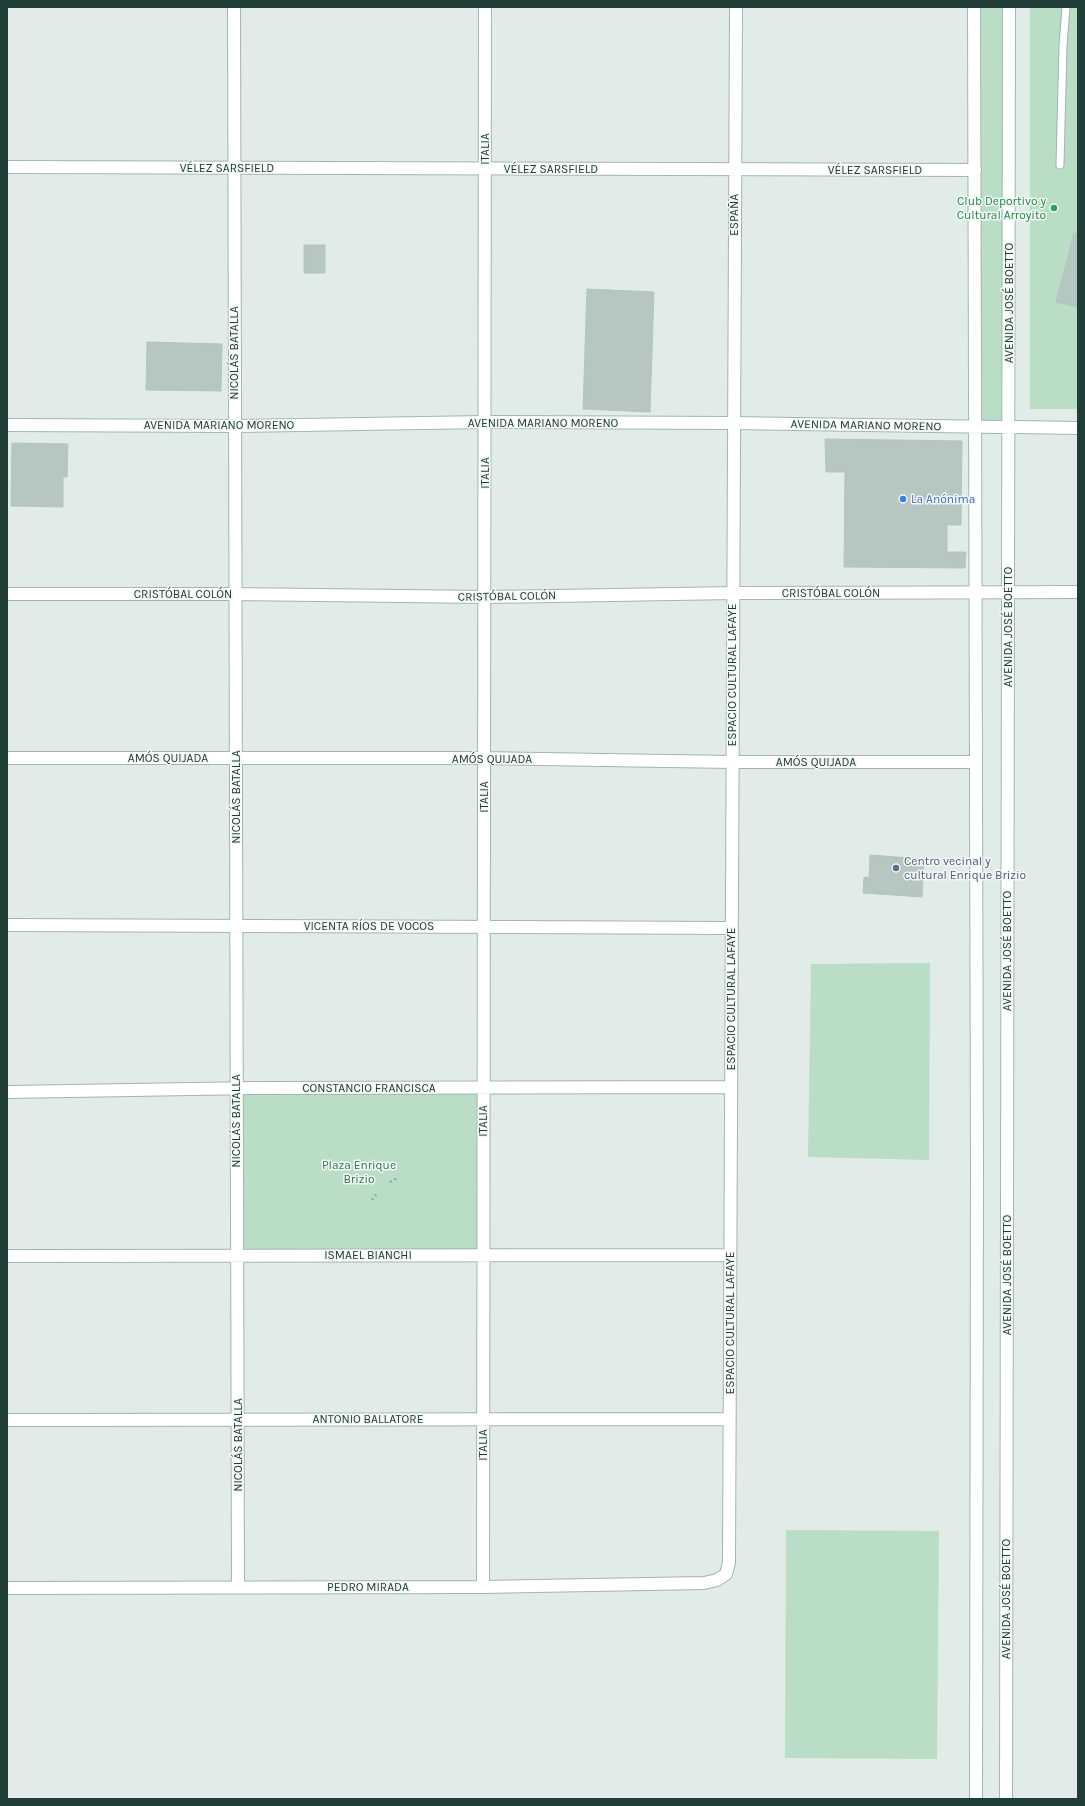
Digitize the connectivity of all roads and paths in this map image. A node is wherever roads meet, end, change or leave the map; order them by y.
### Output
1 (234, 7) edge
2 (485, 7) edge
3 (736, 7) edge
4 (974, 7) edge
5 (1010, 7) edge
6 (1066, 7) edge
7 (1060, 165) dead end
8 (7, 167) edge
9 (234, 168) junction
10 (485, 169) junction
11 (735, 170) junction
12 (975, 170) junction
13 (485, 422) junction
14 (733, 423) junction
15 (7, 425) edge
16 (234, 426) junction
17 (976, 427) junction
18 (1009, 427) junction
19 (1078, 428) edge
20 (733, 592) junction
21 (976, 592) junction
22 (1008, 592) junction
23 (1078, 592) edge
24 (7, 594) edge
25 (234, 594) junction
26 (485, 597) junction
27 (7, 758) edge
28 (236, 758) junction
29 (484, 758) junction
30 (732, 762) junction
31 (976, 762) junction
32 (7, 925) edge
33 (237, 926) junction
34 (484, 927) junction
35 (731, 928) junction
36 (483, 1087) junction
37 (731, 1087) junction
38 (236, 1088) junction
39 (7, 1092) edge
40 (397, 1178) dead end
41 (390, 1182) dead end
42 (378, 1192) dead end
43 (372, 1200) dead end
44 (484, 1255) junction
45 (730, 1255) junction
46 (7, 1256) edge
47 (238, 1256) junction
48 (484, 1419) junction
49 (729, 1419) junction
50 (7, 1420) edge
51 (238, 1420) junction
52 (726, 1574) joint
53 (483, 1586) junction
54 (238, 1587) junction
55 (7, 1588) edge
56 (976, 1799) edge
57 (1006, 1799) edge

1 - 9 street, NICOLÁS BATALLA
2 - 10 street, ITALIA
3 - 11 street, ESPAÑA
4 - 12 street
5 - 18 street, AVENIDA JOSÉ BOETTO
6 - 7 lane
8 - 9 street, VÉLEZ SARSFIELD
9 - 10 street, VÉLEZ SARSFIELD
9 - 16 street, NICOLÁS BATALLA
10 - 11 street, VÉLEZ SARSFIELD
10 - 13 street, ITALIA
11 - 12 street, VÉLEZ SARSFIELD
11 - 14 street, ESPAÑA
12 - 17 street
13 - 14 street, AVENIDA MARIANO MORENO
13 - 16 street, AVENIDA MARIANO MORENO
13 - 26 street, ITALIA
14 - 17 street, AVENIDA MARIANO MORENO
14 - 20 street, ESPACIO CULTURAL LAFAYE
15 - 16 street, AVENIDA MARIANO MORENO
16 - 25 street, NICOLÁS BATALLA
17 - 18 street, AVENIDA MARIANO MORENO
17 - 21 street
18 - 19 street, AVENIDA MARIANO MORENO
18 - 22 street, AVENIDA JOSÉ BOETTO
20 - 21 street, CRISTÓBAL COLÓN
20 - 26 street, CRISTÓBAL COLÓN
20 - 30 street, ESPACIO CULTURAL LAFAYE
21 - 22 street, CRISTÓBAL COLÓN
21 - 31 street
22 - 23 street, CRISTÓBAL COLÓN
22 - 57 street, AVENIDA JOSÉ BOETTO
24 - 25 street, CRISTÓBAL COLÓN
25 - 26 street, CRISTÓBAL COLÓN
25 - 28 street, NICOLÁS BATALLA
26 - 29 street, ITALIA
27 - 28 street, AMÓS QUIJADA
28 - 29 street, AMÓS QUIJADA
28 - 33 street, NICOLÁS BATALLA
29 - 30 street, AMÓS QUIJADA
29 - 34 street, ITALIA
30 - 31 street, AMÓS QUIJADA
30 - 35 street, ESPACIO CULTURAL LAFAYE
31 - 56 street
32 - 33 street, VICENTA RÍOS DE VOCOS
33 - 34 street, VICENTA RÍOS DE VOCOS
33 - 38 street, NICOLÁS BATALLA
34 - 35 street, VICENTA RÍOS DE VOCOS
34 - 36 street, ITALIA
35 - 37 street, ESPACIO CULTURAL LAFAYE
36 - 37 street, CONSTANCIO FRANCISCA
36 - 38 street, CONSTANCIO FRANCISCA
36 - 44 street, ITALIA
37 - 45 street, ESPACIO CULTURAL LAFAYE
38 - 39 street, CONSTANCIO FRANCISCA
38 - 47 street, NICOLÁS BATALLA
40 - 41 path
42 - 43 path
44 - 45 street, ISMAEL BIANCHI
44 - 47 street, ISMAEL BIANCHI
44 - 48 street, ITALIA
45 - 49 street, ESPACIO CULTURAL LAFAYE
46 - 47 street, ISMAEL BIANCHI
47 - 51 street, NICOLÁS BATALLA
48 - 49 street, ANTONIO BALLATORE
48 - 51 street, ANTONIO BALLATORE
48 - 53 street, ITALIA
49 - 52 street, ESPACIO CULTURAL LAFAYE
50 - 51 street, ANTONIO BALLATORE
51 - 54 street, NICOLÁS BATALLA
52 - 53 street, PEDRO MIRADA
53 - 54 street, PEDRO MIRADA
54 - 55 street, PEDRO MIRADA

